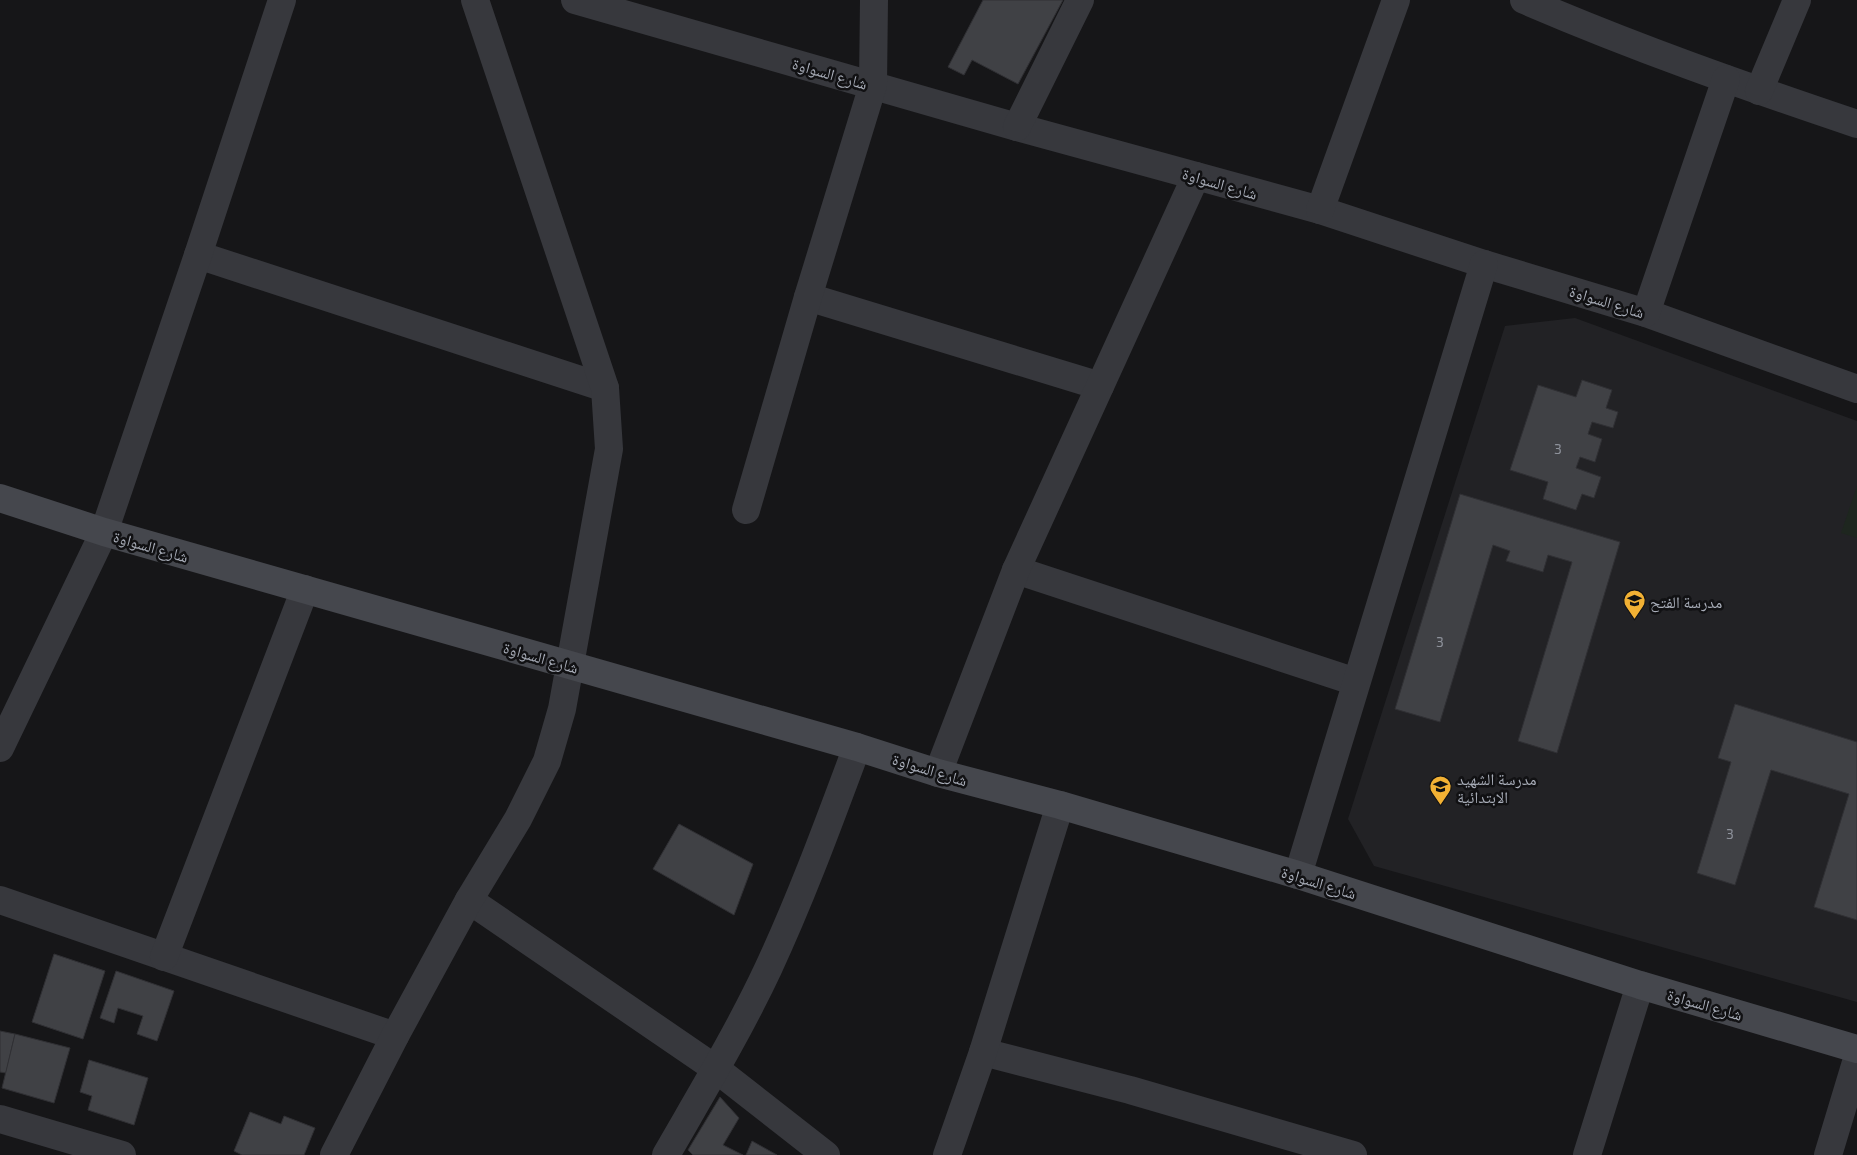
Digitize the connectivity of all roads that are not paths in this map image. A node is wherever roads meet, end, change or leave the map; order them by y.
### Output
1 (282, 0) edge
2 (475, 0) edge
3 (576, 0) edge
4 (874, 0) edge
5 (1080, 0) edge
6 (1396, 0) edge
7 (1524, 0) edge
8 (1797, 0) edge
9 (1726, 80) junction
10 (873, 85) junction
11 (1759, 91) junction
12 (1857, 124) edge
13 (1017, 126) junction
14 (1196, 176) junction
15 (1320, 210) junction
16 (198, 255) junction
17 (1484, 264) junction
18 (808, 297) junction
19 (1646, 313) junction
20 (1100, 386) junction
21 (605, 388) junction
22 (1857, 389) edge
23 (0, 498) edge
24 (746, 510) dead end
25 (104, 532) junction
26 (1016, 570) junction
27 (304, 590) junction
28 (570, 665) junction
29 (1356, 682) junction
30 (857, 747) junction
31 (0, 748) edge
32 (938, 773) junction
33 (1060, 805) junction
34 (1298, 875) junction
35 (0, 900) edge
36 (469, 900) junction
37 (164, 957) junction
38 (1640, 985) junction
39 (395, 1036) junction
40 (1857, 1049) edge
41 (983, 1052) junction
42 (1857, 1059) edge
43 (716, 1069) junction
44 (0, 1121) edge
45 (1337, 1153) edge
46 (122, 1155) edge
47 (334, 1155) edge
48 (666, 1155) edge
49 (826, 1155) edge
50 (947, 1155) edge
51 (1587, 1155) edge
52 (1828, 1155) edge

1 - 16 street
2 - 21 street
3 - 10 street, شارع السواوة
4 - 10 street
5 - 13 street
6 - 15 street
7 - 9 street
8 - 11 street
9 - 11 street
9 - 19 street
10 - 13 street, شارع السواوة
10 - 18 street
11 - 12 street
13 - 14 street, شارع السواوة
14 - 15 street, شارع السواوة
14 - 20 street
15 - 17 street, شارع السواوة
16 - 21 street
16 - 25 street
17 - 19 street, شارع السواوة
17 - 29 street
18 - 20 street
18 - 24 street
19 - 22 street, شارع السواوة
20 - 26 street
21 - 28 street
23 - 25 street, شارع السواوة
25 - 27 street, شارع السواوة
25 - 31 street
26 - 29 street
26 - 32 street
27 - 28 street, شارع السواوة
27 - 37 street
28 - 30 street, شارع السواوة
28 - 36 street
29 - 34 street
30 - 32 street, شارع السواوة
30 - 43 street
32 - 33 street, شارع السواوة
33 - 34 street, شارع السواوة
33 - 41 street
34 - 38 street, شارع السواوة
35 - 37 street
36 - 39 street
36 - 43 street
37 - 39 street
38 - 40 street, شارع السواوة
38 - 51 street
39 - 47 street
41 - 45 street
41 - 50 street
42 - 52 street
43 - 48 street
43 - 49 street
44 - 46 street

